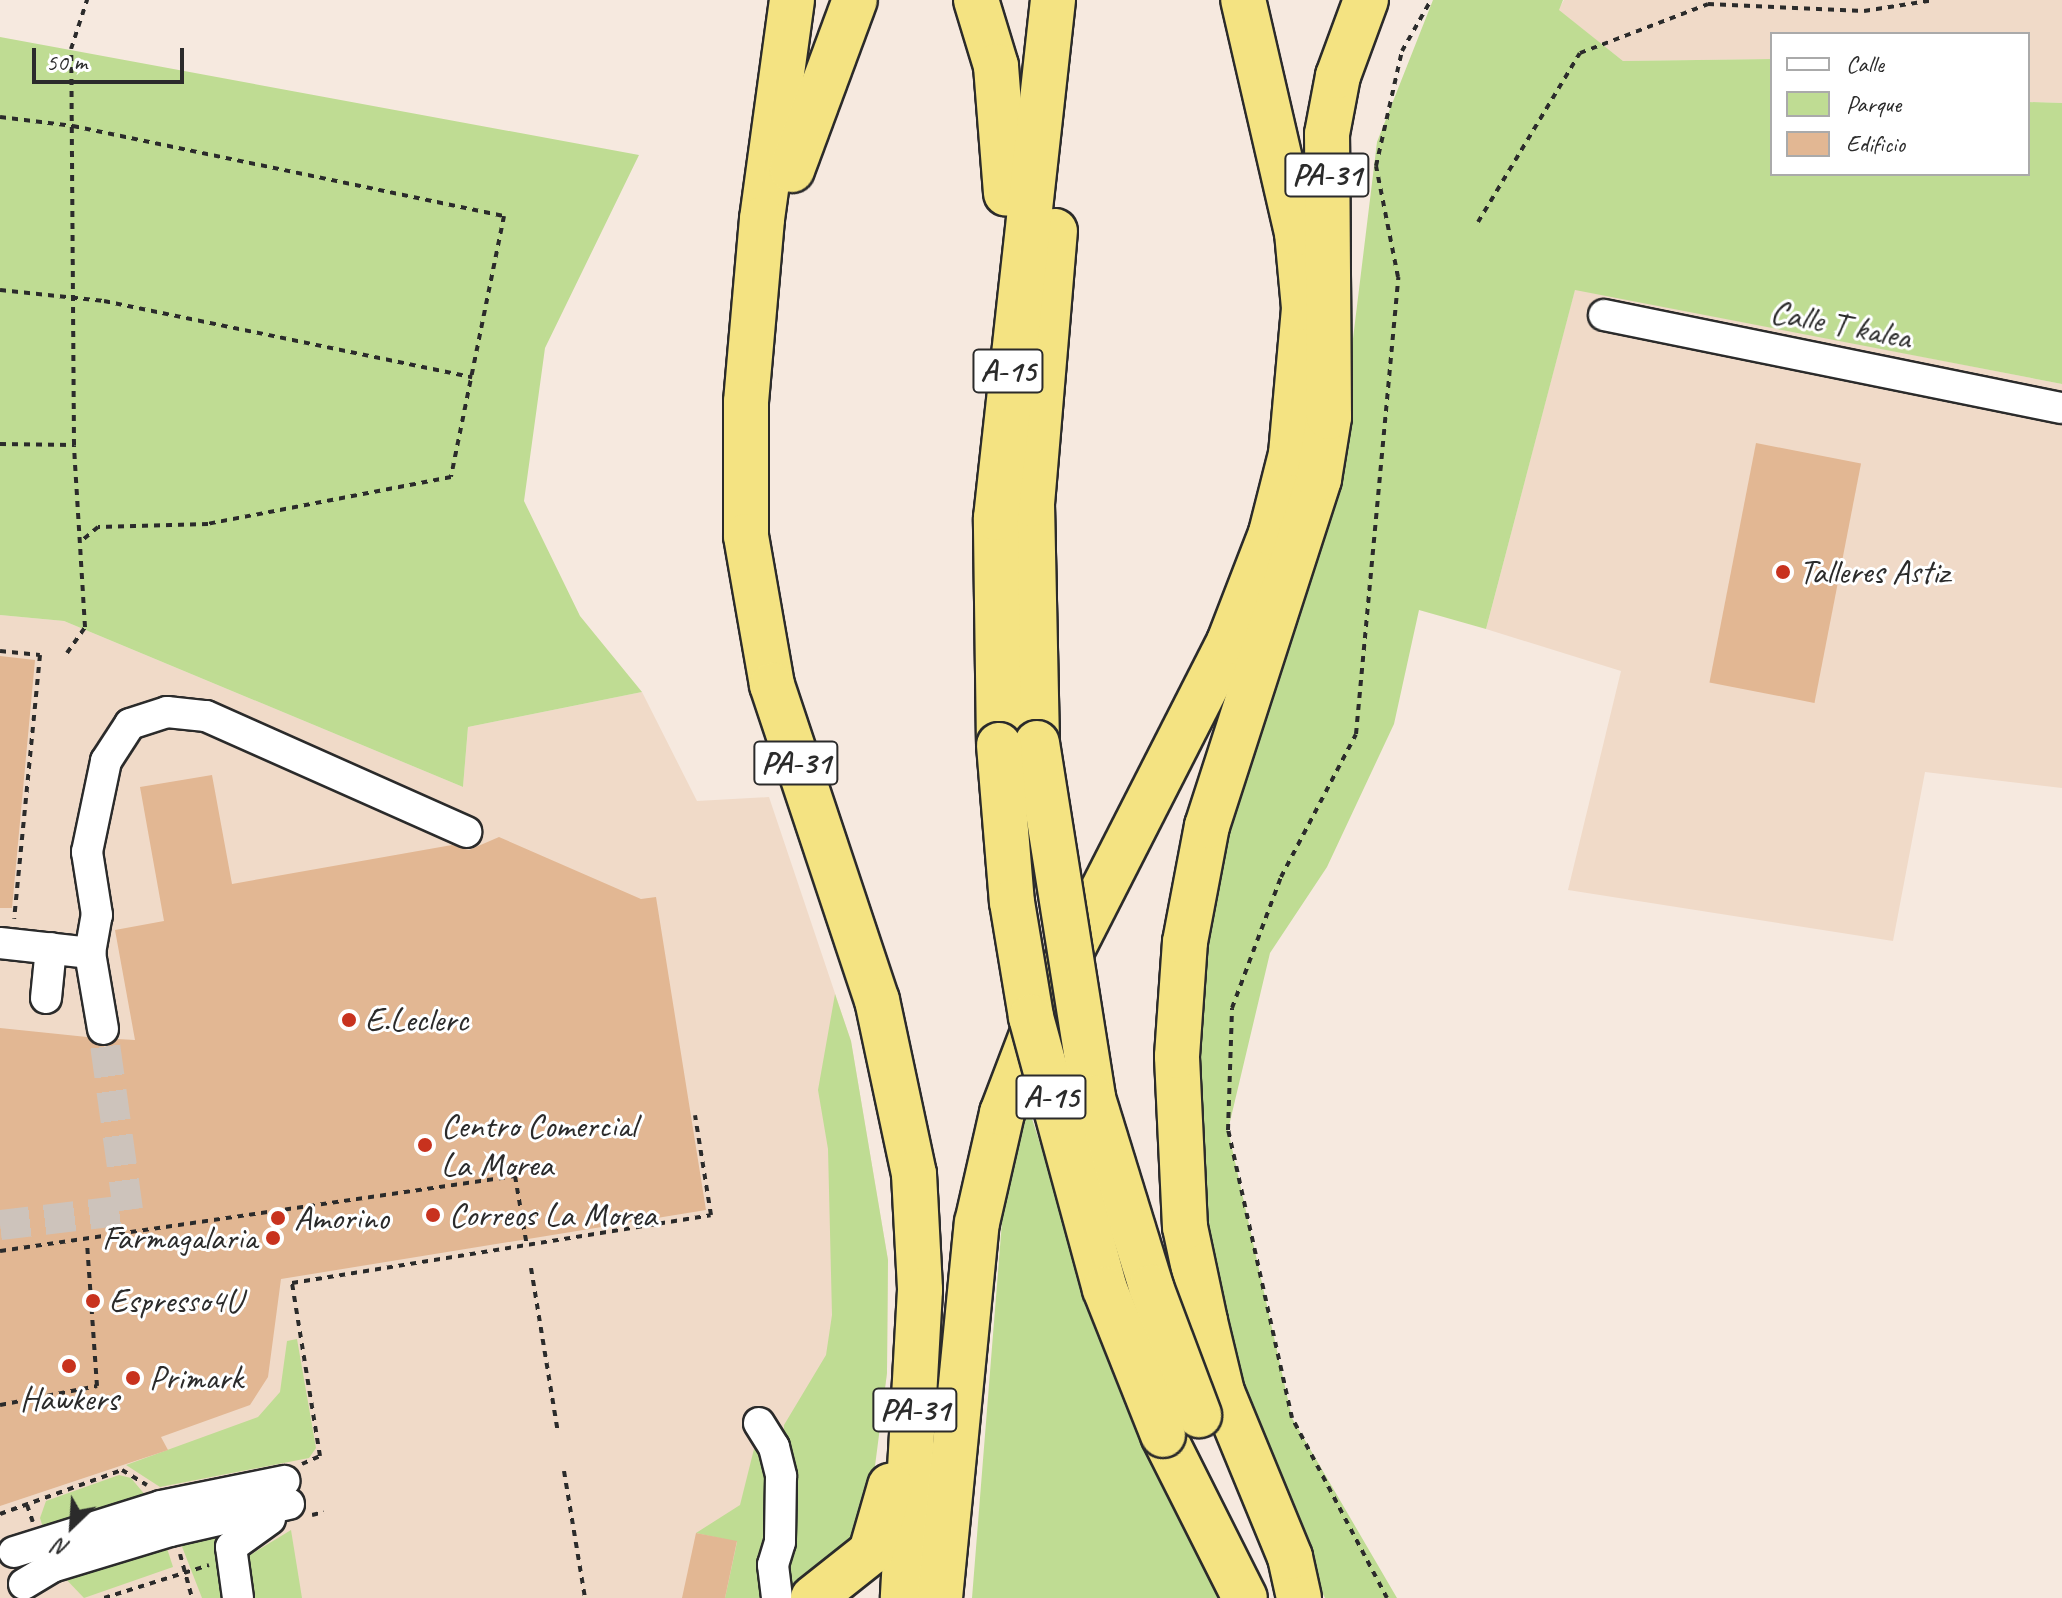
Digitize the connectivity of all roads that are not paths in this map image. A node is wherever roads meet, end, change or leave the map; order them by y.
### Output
1 (792, 0) edge
2 (855, 0) edge
3 (976, 0) edge
4 (1053, 0) edge
5 (1080, 0) edge
6 (1243, 0) edge
7 (1366, 0) edge
8 (757, 291) junction
9 (1604, 315) dead end
10 (1010, 355) junction
11 (1327, 356) junction
12 (2062, 408) edge
13 (1018, 744) junction
14 (466, 832) dead end
15 (1123, 855) junction
16 (4, 931) edge
17 (51, 948) junction
18 (90, 953) junction
19 (46, 998) dead end
20 (94, 1011) tunnel mouth
21 (918, 1223) junction
22 (759, 1423) dead end
23 (1181, 1425) junction
24 (285, 1497) junction
25 (7, 1550) edge
26 (19, 1591) edge
27 (238, 1598) edge
28 (777, 1598) edge
29 (813, 1598) edge
30 (903, 1598) edge
31 (942, 1598) edge
32 (1245, 1598) edge
33 (1292, 1598) edge
34 (1299, 1598) edge

1 - 8 highway
2 - 8 highway, PA-31
3 - 10 highway
4 - 10 highway, A-15
5 - 13 highway, A-15
6 - 15 highway
7 - 11 highway, PA-31
8 - 21 highway, PA-31
9 - 12 street, Calle T kalea
10 - 13 highway, A-15
11 - 15 highway, PA-31
11 - 34 highway
13 - 23 highway, A-15, bridge
14 - 18 street
15 - 31 highway, PA-31
16 - 17 street
17 - 18 street
17 - 19 street
18 - 20 street
21 - 29 highway
21 - 30 highway, PA-31
22 - 28 street
23 - 32 highway, A-15
23 - 33 highway, A-15
24 - 25 street
24 - 26 street
24 - 27 street
25 - 26 street

